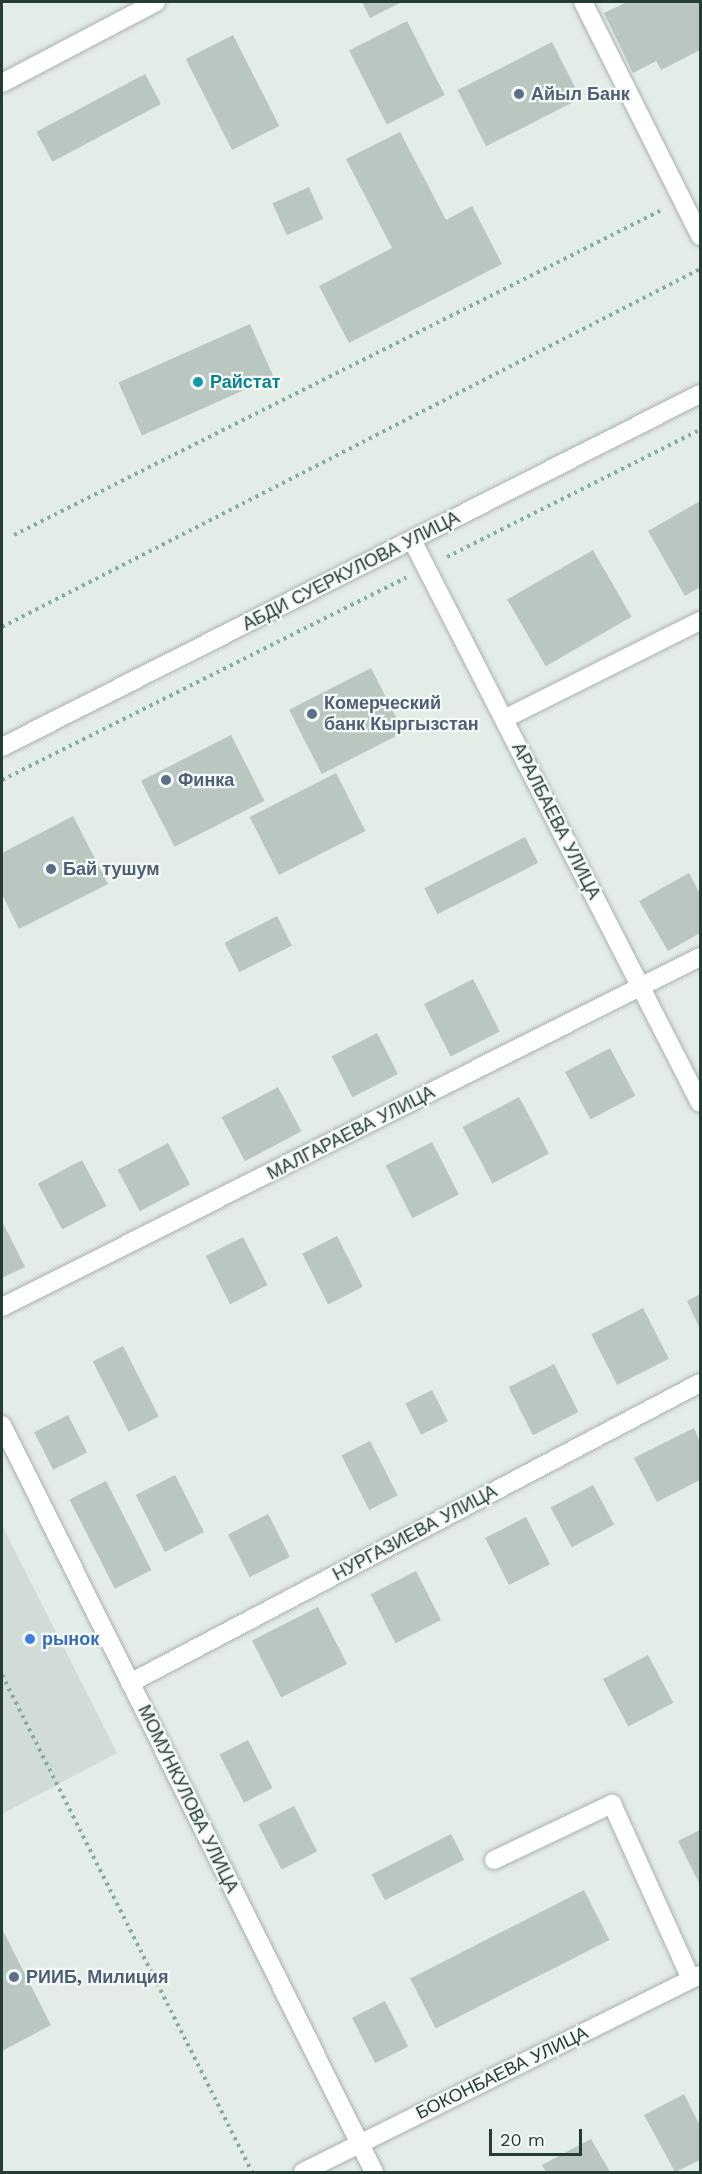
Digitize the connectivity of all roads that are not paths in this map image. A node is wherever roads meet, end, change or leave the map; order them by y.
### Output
1 (156, 2) edge
2 (583, 2) edge
3 (2, 83) edge
4 (700, 236) edge
5 (700, 394) edge
6 (412, 540) junction
7 (700, 621) edge
8 (504, 719) junction
9 (2, 747) edge
10 (700, 957) edge
11 (642, 987) junction
12 (700, 1103) edge
13 (2, 1307) edge
14 (700, 1383) edge
15 (2, 1425) edge
16 (130, 1683) junction
17 (494, 1860) dead end
18 (696, 1977) edge
19 (360, 2144) junction
20 (303, 2172) edge
21 (374, 2172) edge

1 - 3 street
2 - 4 street
5 - 6 street, АБДИ СУЕРКУЛОВА УЛИЦА
6 - 8 street, АРАЛБАЕВА УЛИЦА
6 - 9 street, АБДИ СУЕРКУЛОВА УЛИЦА
7 - 8 street
8 - 11 street, АРАЛБАЕВА УЛИЦА
10 - 11 street, МАЛГАРАЕВА УЛИЦА
11 - 12 street, АРАЛБАЕВА УЛИЦА
11 - 13 street, МАЛГАРАЕВА УЛИЦА
14 - 16 street, НУРГАЗИЕВА УЛИЦА
15 - 16 street, МОМУНКУЛОВА УЛИЦА
16 - 19 street, МОМУНКУЛОВА УЛИЦА
17 - 18 street
18 - 19 street, БОКОНБАЕВА УЛИЦА
19 - 20 street, БОКОНБАЕВА УЛИЦА
19 - 21 street, МОМУНКУЛОВА УЛИЦА

